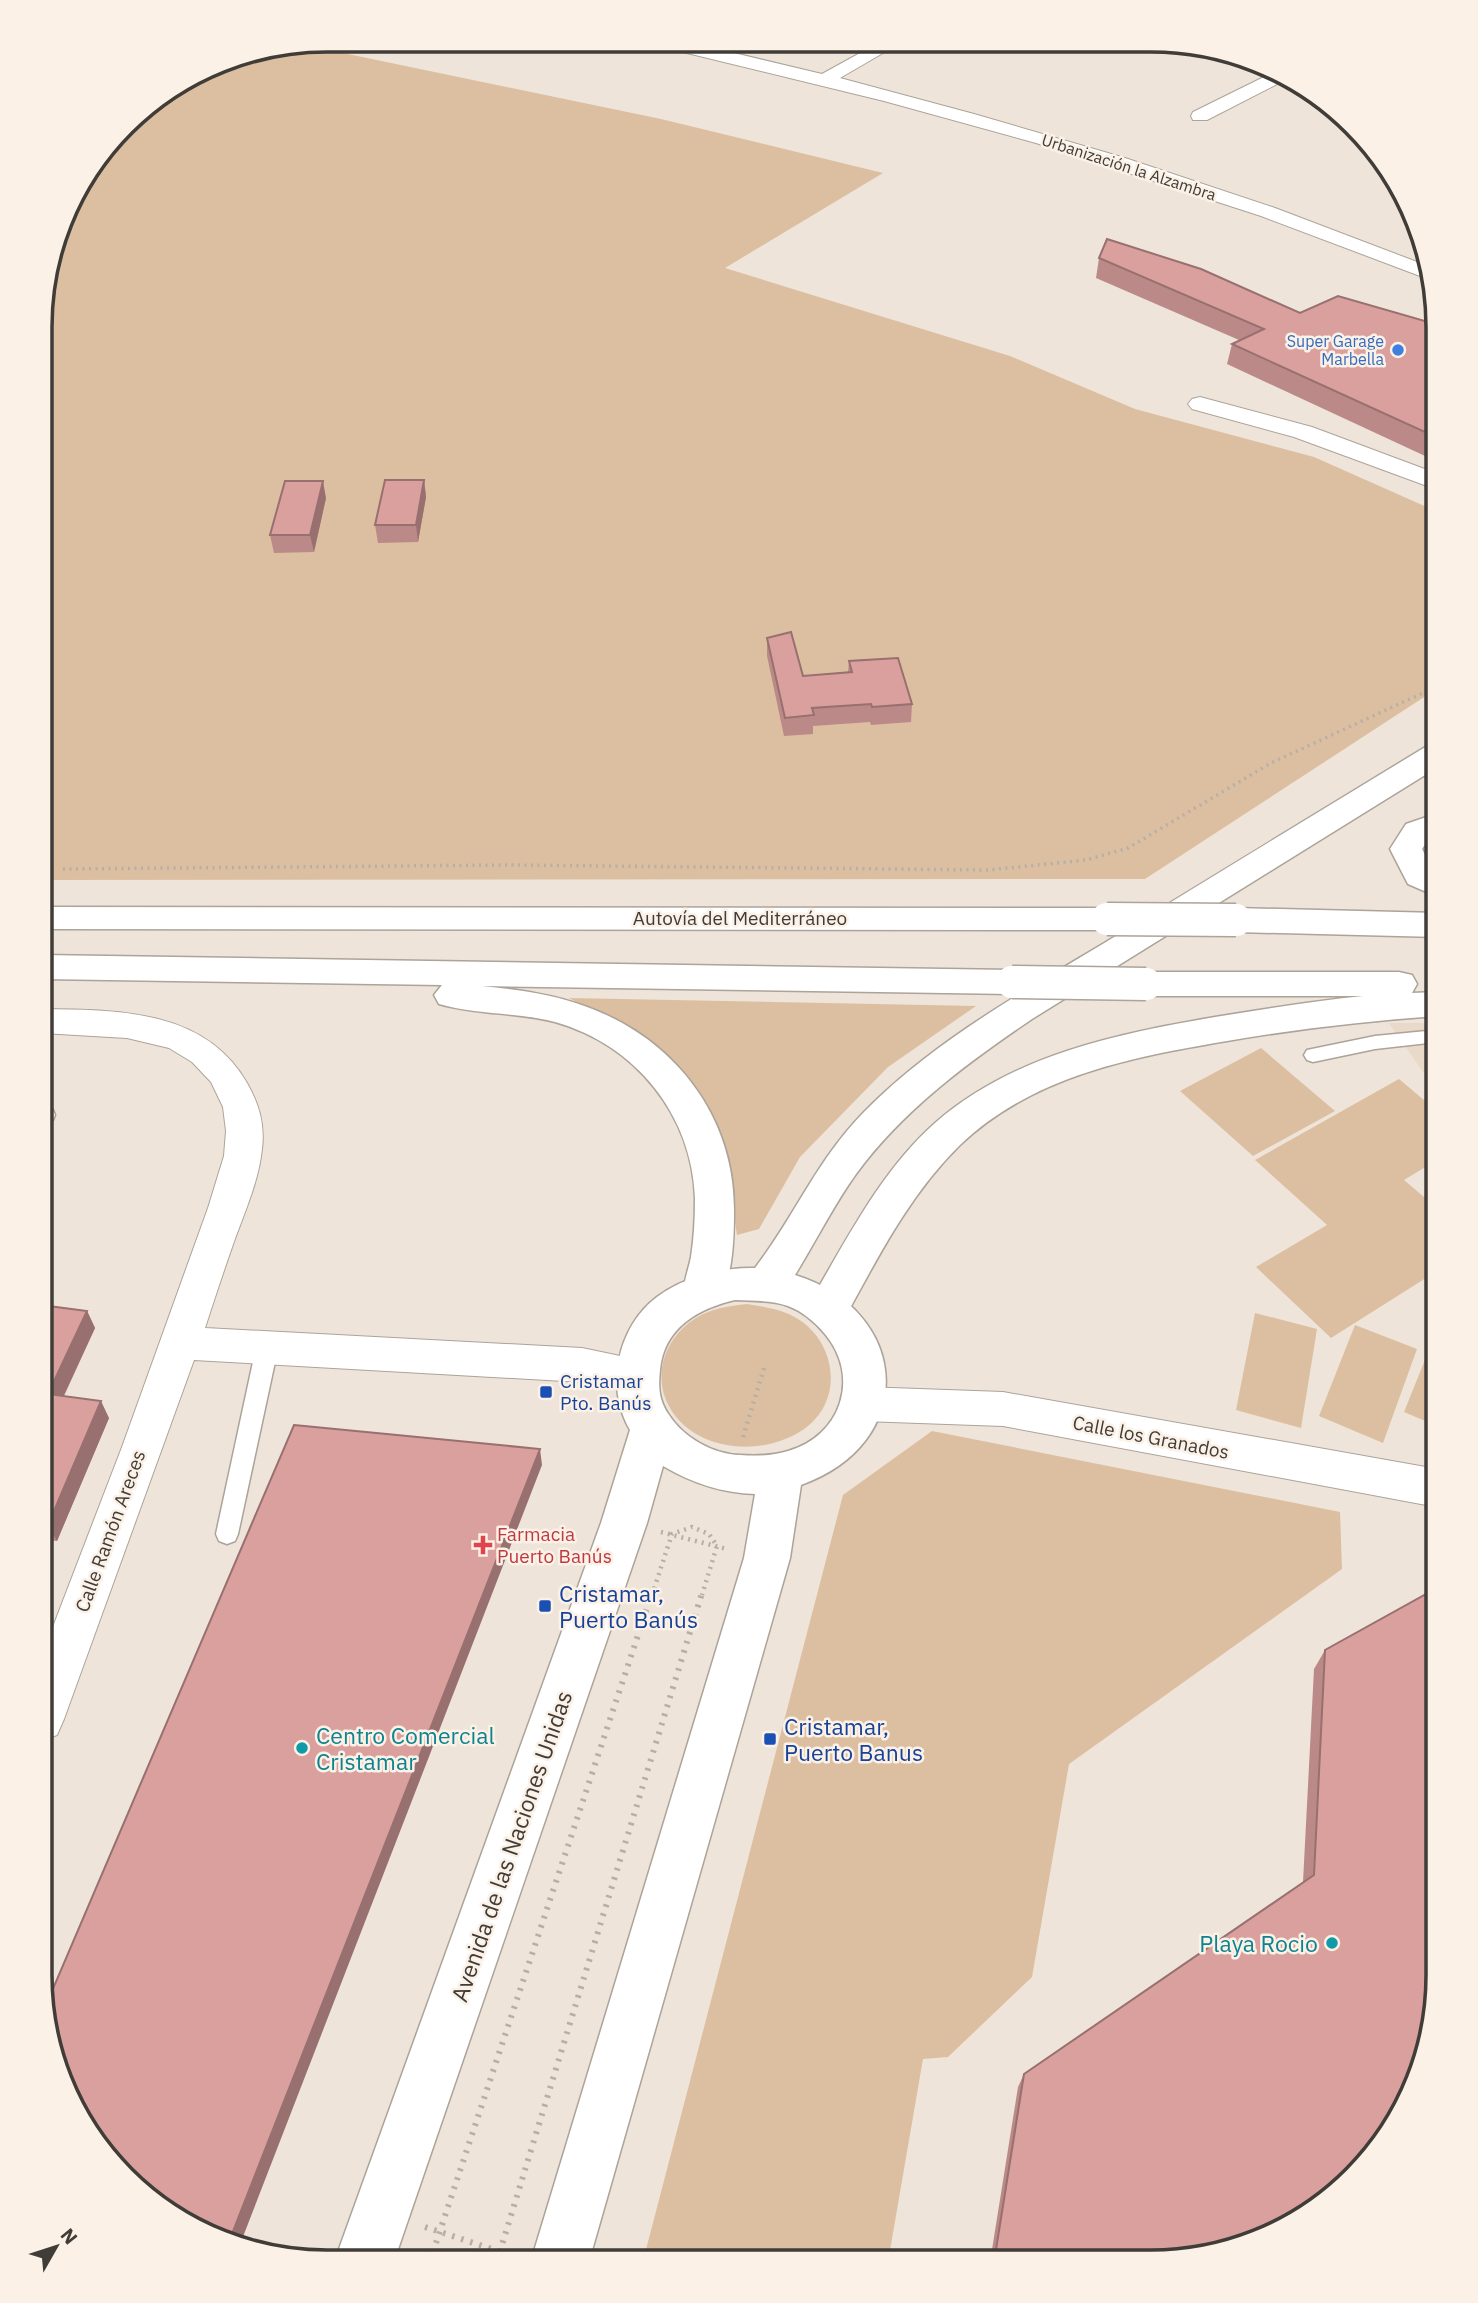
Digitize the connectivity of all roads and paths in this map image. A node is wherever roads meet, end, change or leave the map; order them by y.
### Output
1 (708, 52) edge
2 (875, 52) edge
3 (825, 79) junction
4 (1271, 80) edge
5 (1200, 116) dead end
6 (1419, 270) edge
7 (1200, 404) dead end
8 (1426, 479) edge
9 (1426, 692) edge
10 (1426, 760) edge
11 (1426, 826) edge
12 (63, 869) dead end
13 (1426, 880) edge
14 (1426, 907) edge
15 (52, 918) edge
16 (1300, 918) junction
17 (1426, 925) edge
18 (52, 967) edge
19 (377, 971) junction
20 (1426, 984) edge
21 (1426, 1004) edge
22 (52, 1021) edge
23 (1426, 1036) edge
24 (1313, 1055) dead end
25 (766, 1284) junction
26 (705, 1291) junction
27 (828, 1309) junction
28 (180, 1343) junction
29 (267, 1348) junction
30 (765, 1364) dead end
31 (635, 1374) junction
32 (863, 1404) junction
33 (652, 1429) junction
34 (756, 1474) junction
35 (1426, 1486) edge
36 (624, 1523) junction
37 (227, 1534) dead end
38 (672, 1534) junction
39 (717, 1546) junction
40 (767, 1558) junction
41 (52, 1689) edge
42 (381, 2213) junction
43 (440, 2232) junction
44 (368, 2250) edge
45 (434, 2250) edge
46 (494, 2250) edge
47 (501, 2250) edge
48 (542, 2250) edge

1 - 3 street, Urbanización la Alzambra
2 - 3 street
3 - 6 street, Urbanización la Alzambra
4 - 5 street
7 - 8 street
9 - 12 path
10 - 25 main road
11 - 13 main road
14 - 16 main road
15 - 16 main road, Autovía del Mediterráneo, bridge
16 - 17 main road, Autovía del Mediterráneo
18 - 19 main road
19 - 20 main road, bridge
19 - 26 main road
21 - 27 main road
22 - 28 street, Calle Ramón Areces
23 - 24 lane
25 - 26 main road
25 - 27 main road
26 - 31 main road
27 - 32 main road
28 - 29 street
28 - 41 street, Calle Ramón Areces
29 - 31 street
29 - 37 lane
30 - 34 path
31 - 33 main road
32 - 34 main road
32 - 35 street, Calle los Granados
33 - 34 main road
33 - 36 main road, Avenida de las Naciones Unidas
34 - 40 main road
36 - 38 path
36 - 42 main road, Avenida de las Naciones Unidas
38 - 39 path
38 - 39 path
38 - 43 path
39 - 40 path
39 - 47 path
40 - 48 main road
42 - 43 path
42 - 44 main road, Avenida de las Naciones Unidas
43 - 45 path
43 - 46 path

